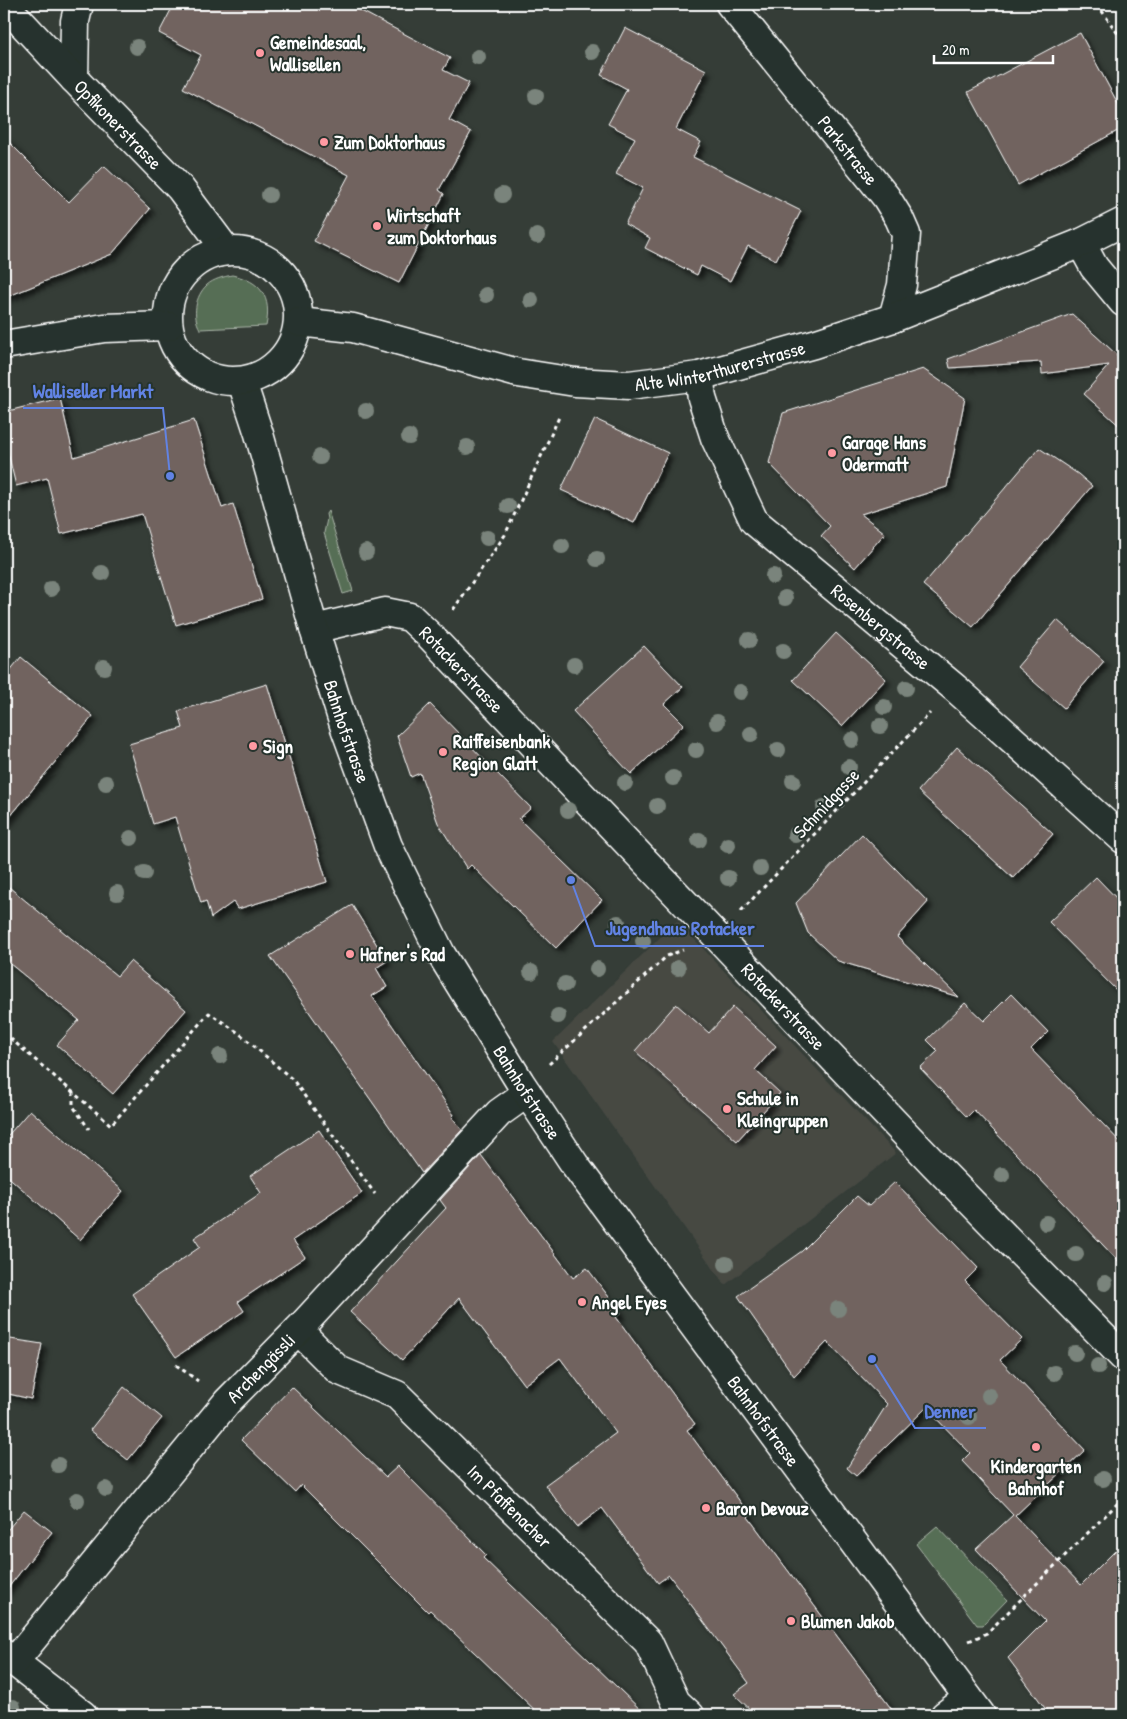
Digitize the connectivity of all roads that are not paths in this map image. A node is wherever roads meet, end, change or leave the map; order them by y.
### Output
1 (4, 4) edge
2 (79, 4) edge
3 (730, 4) edge
4 (74, 79) junction
5 (1123, 222) edge
6 (1082, 243) junction
7 (227, 251) junction
8 (1123, 302) edge
9 (893, 318) junction
10 (299, 322) junction
11 (168, 326) junction
12 (4, 345) edge
13 (699, 376) junction
14 (242, 382) junction
15 (314, 629) junction
16 (1123, 840) edge
17 (527, 1093) junction
18 (298, 1330) junction
19 (1123, 1357) edge
20 (9, 1658) edge
21 (975, 1706) edge
22 (82, 1715) edge
23 (690, 1715) edge
24 (945, 1715) edge

1 - 4 street, Opfikonerstrasse
2 - 4 street
3 - 9 street, Parkstrasse
4 - 7 street, Opfikonerstrasse
5 - 6 street, Alte Winterthurerstrasse
6 - 8 street
6 - 9 street, Alte Winterthurerstrasse
7 - 10 street
7 - 11 street
9 - 13 street, Alte Winterthurerstrasse
10 - 13 street, Alte Winterthurerstrasse
10 - 14 street
11 - 12 street
11 - 14 street
13 - 16 street, Rosenbergstrasse
14 - 15 street, Bahnhofstrasse
15 - 17 street, Bahnhofstrasse
15 - 19 street, Rotackerstrasse
17 - 18 street, Archengässli
17 - 21 street, Bahnhofstrasse
18 - 20 street, Archengässli
18 - 23 street, Im Pfaffenacher
20 - 22 street
21 - 24 street

